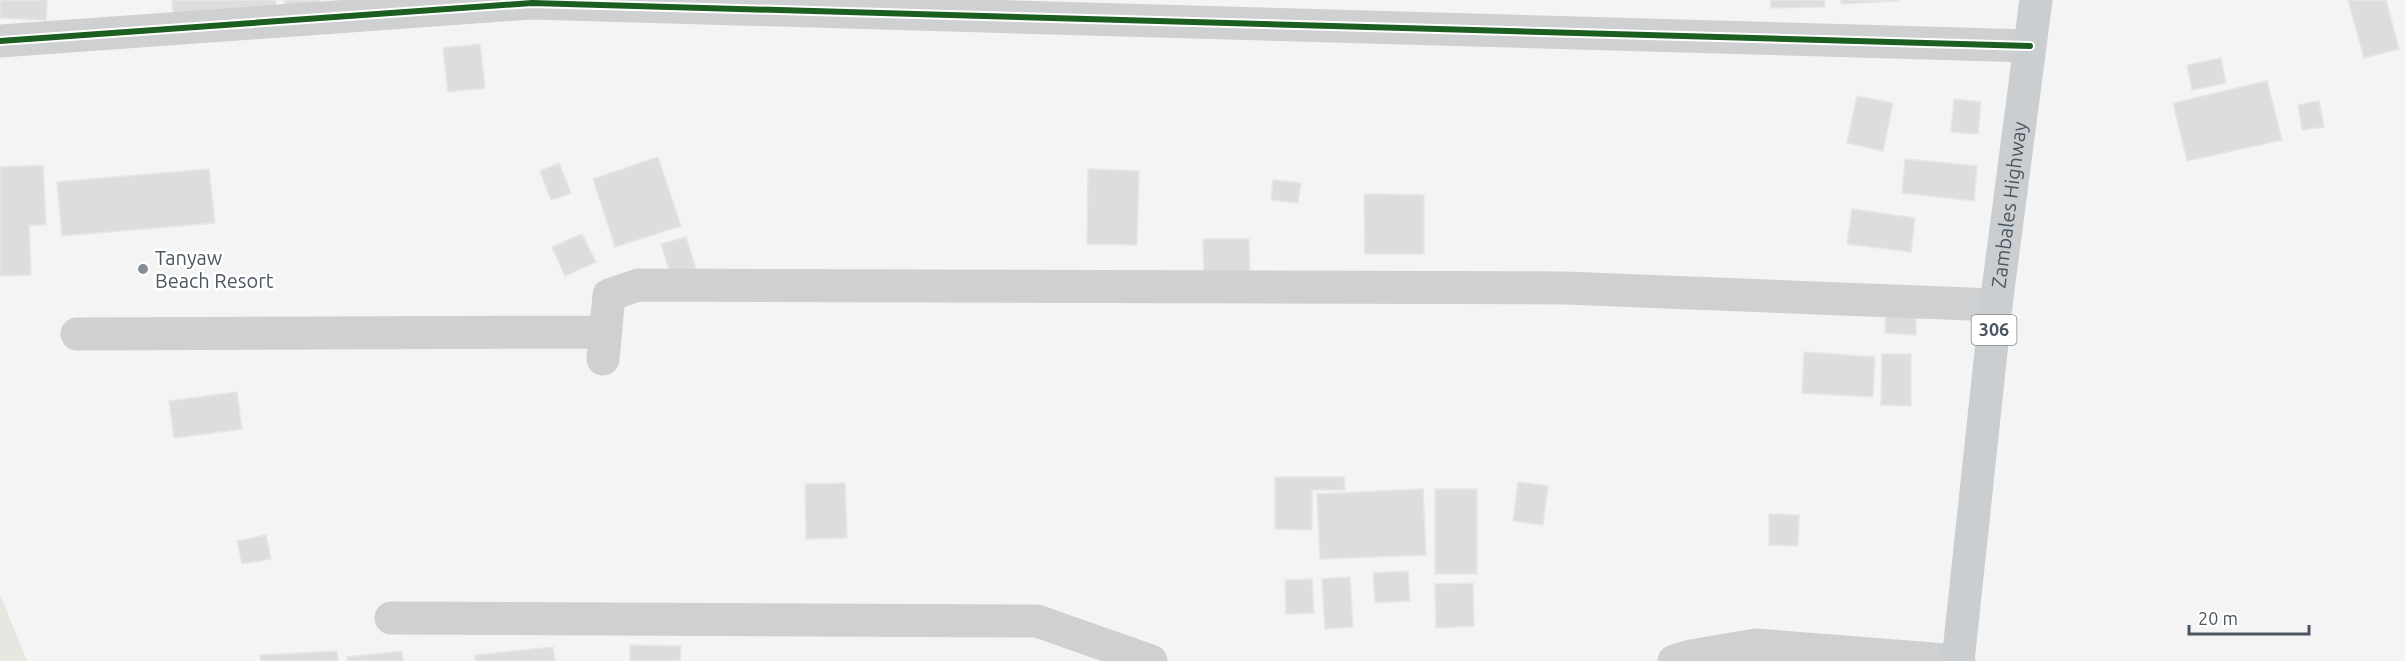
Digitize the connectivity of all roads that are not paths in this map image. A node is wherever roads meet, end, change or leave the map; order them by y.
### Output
1 (2036, 0) edge
2 (0, 41) edge
3 (2030, 46) junction
4 (1996, 305) junction
5 (77, 333) dead end
6 (391, 618) dead end
7 (1152, 661) edge
8 (1674, 661) edge
9 (1958, 661) edge

1 - 3 main road, Zambales Highway / 306
2 - 3 street
3 - 4 main road, Zambales Highway / 306
4 - 5 street
4 - 9 main road, Zambales Highway / 306
6 - 7 street
8 - 9 street

